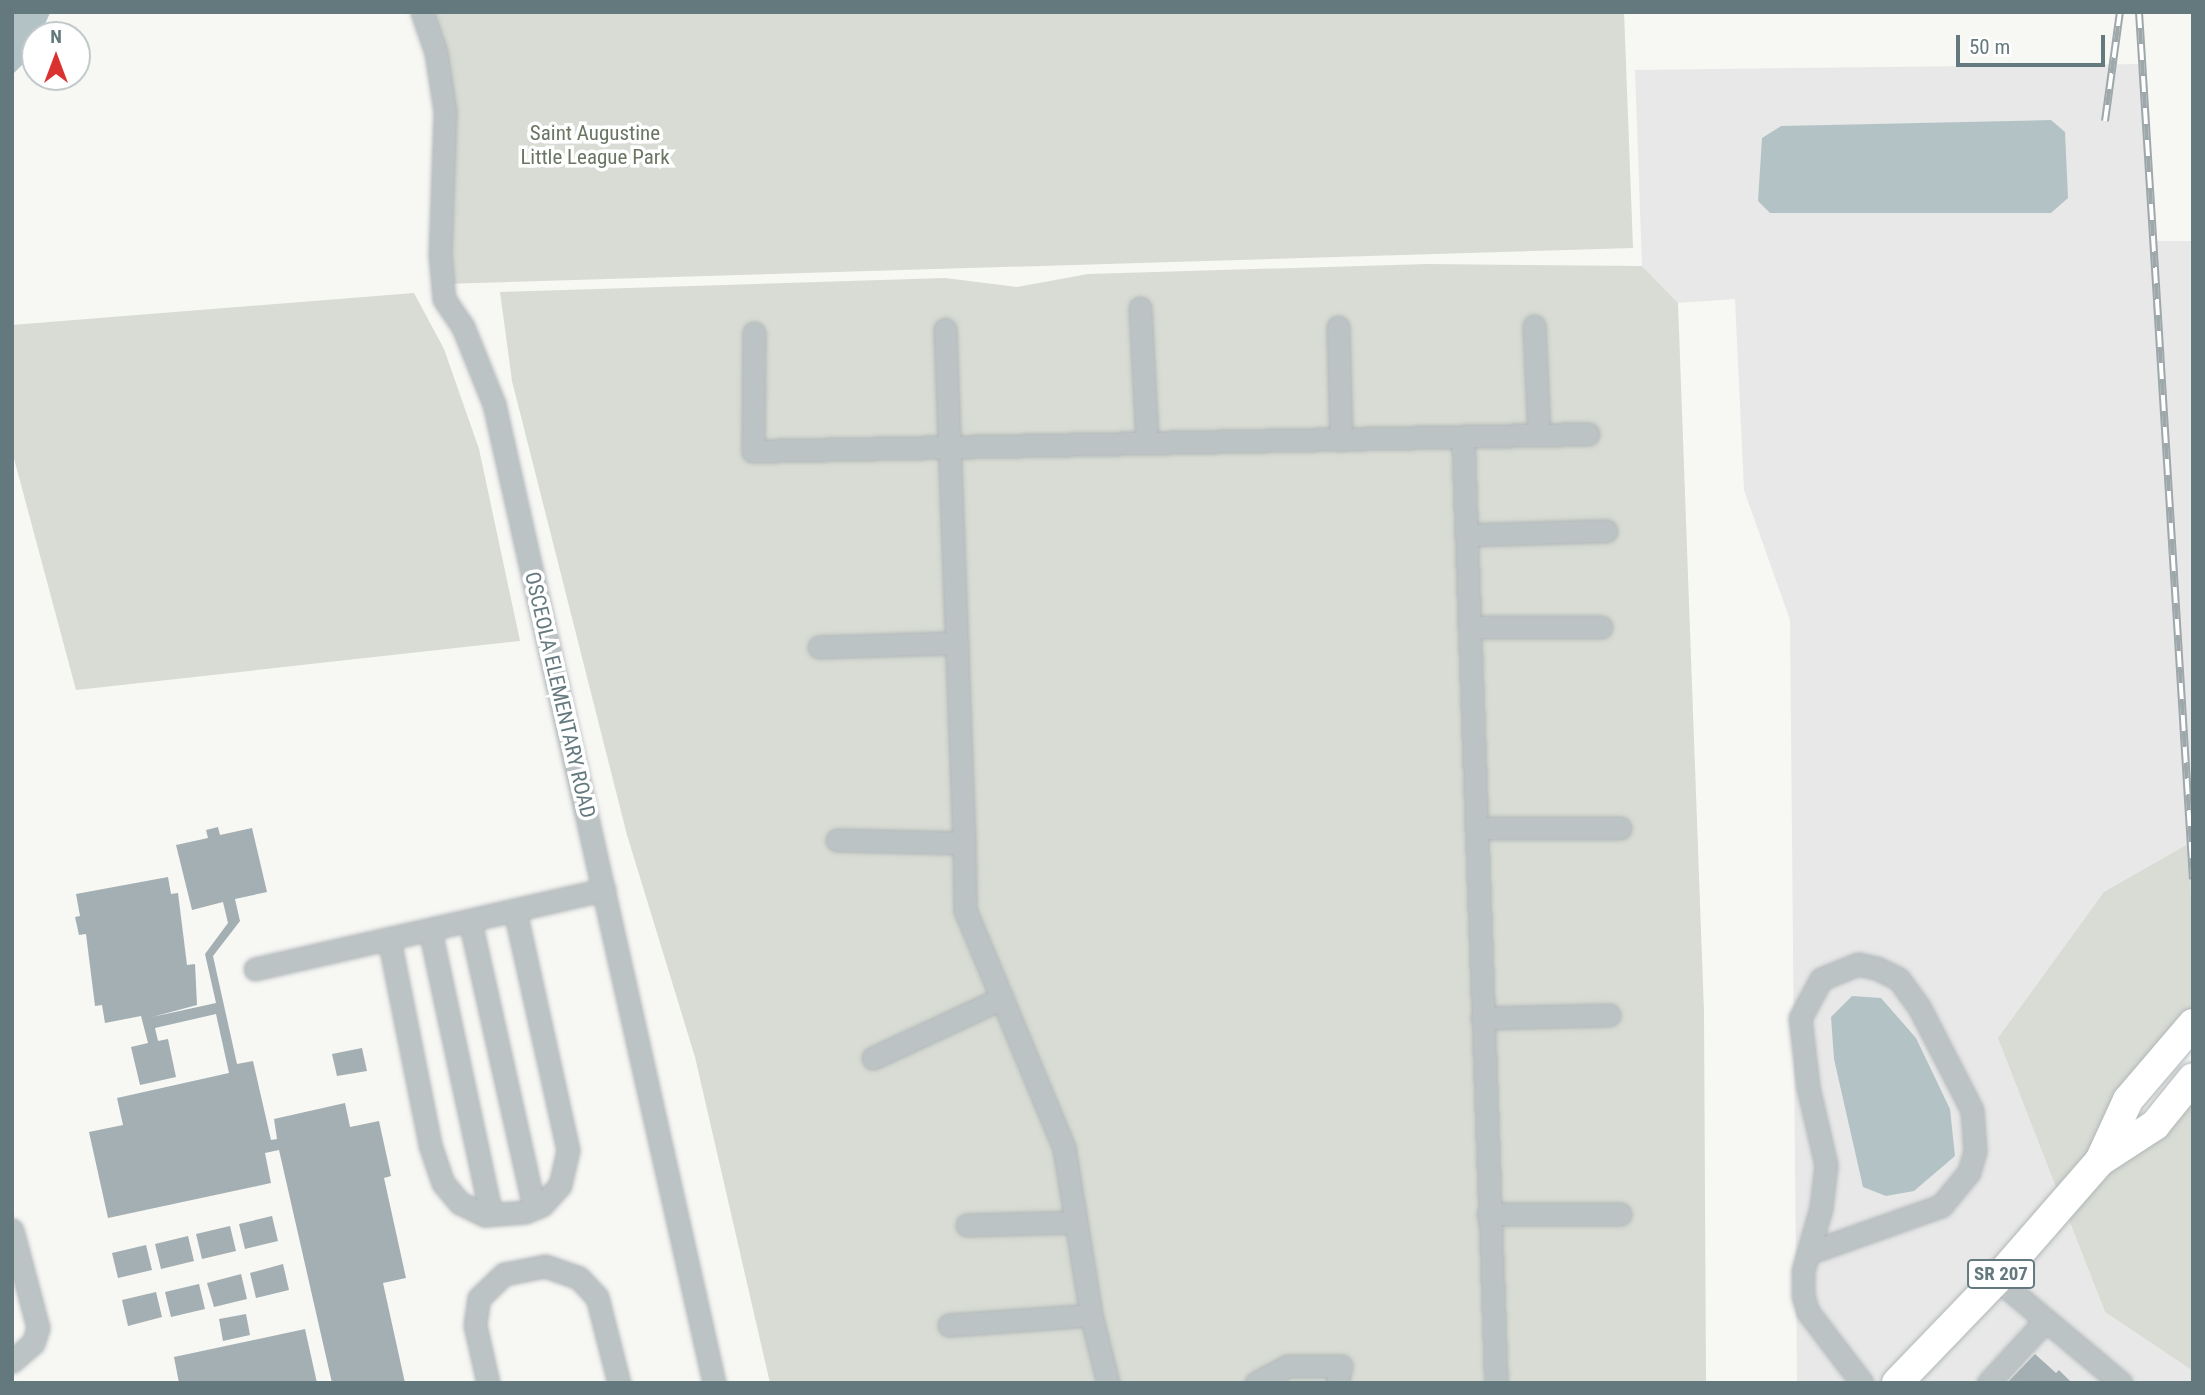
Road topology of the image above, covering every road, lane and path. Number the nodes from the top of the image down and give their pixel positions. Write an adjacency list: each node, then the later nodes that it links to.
1 (422, 12): 23 (street, OSCEOLA ELEMENTARY ROAD)
2 (1140, 308): 11 (street)
3 (1534, 326): 8 (street)
4 (1338, 327): 10 (street)
5 (946, 330): 12 (street)
6 (754, 333): 12 (street)
7 (1588, 434): 8 (street)
8 (1539, 435): 9 (street)
9 (1464, 438): 10 (street); 14 (street)
10 (1341, 440): 11 (street)
11 (1147, 443): 12 (street)
12 (950, 447): 17 (street)
13 (1606, 531): 14 (street)
14 (1468, 535): 16 (street)
15 (1601, 626): 16 (street)
16 (1469, 627): 19 (street)
17 (957, 643): 18 (street); 22 (street)
18 (819, 647)
19 (1476, 828): 20 (street); 31 (street)
20 (1620, 828)
21 (837, 840): 22 (street)
22 (964, 843): 29 (street)
23 (604, 890): 24 (street); 51 (street, OSCEOLA ELEMENTARY ROAD)
24 (515, 910): 25 (street); 36 (street)
25 (470, 920): 26 (street); 36 (street)
26 (429, 930): 27 (street); 39 (street)
27 (390, 939): 28 (street); 39 (street)
28 (255, 970)
29 (1002, 998): 33 (street); 40 (street)
30 (1609, 1015): 31 (street)
31 (1482, 1018): 37 (street)
32 (2193, 1024): 35 (highway, SR 207)
33 (873, 1058)
34 (2193, 1079): 35 (highway, SR 207)
35 (2100, 1161): 44 (highway, SR 207)
36 (534, 1208): 39 (street)
37 (1489, 1214): 38 (street); 55 (street)
38 (1620, 1214)
39 (491, 1215)
40 (1075, 1222): 41 (street); 45 (street)
41 (967, 1225)
42 (12, 1230): 48 (street)
43 (1808, 1253): 43 (street); 56 (street)
44 (1997, 1279): 46 (street); 57 (highway, SR 207)
45 (1091, 1315): 47 (street); 52 (street)
46 (2045, 1321): 58 (street); 59 (street)
47 (950, 1325)
48 (12, 1361)
49 (488, 1383): 50 (street)
50 (619, 1383)
51 (714, 1383)
52 (1108, 1383)
53 (1256, 1383): 54 (street)
54 (1337, 1383)
55 (1496, 1383)
56 (1862, 1383)
57 (1897, 1383)
58 (1988, 1383)
59 (2121, 1383)

